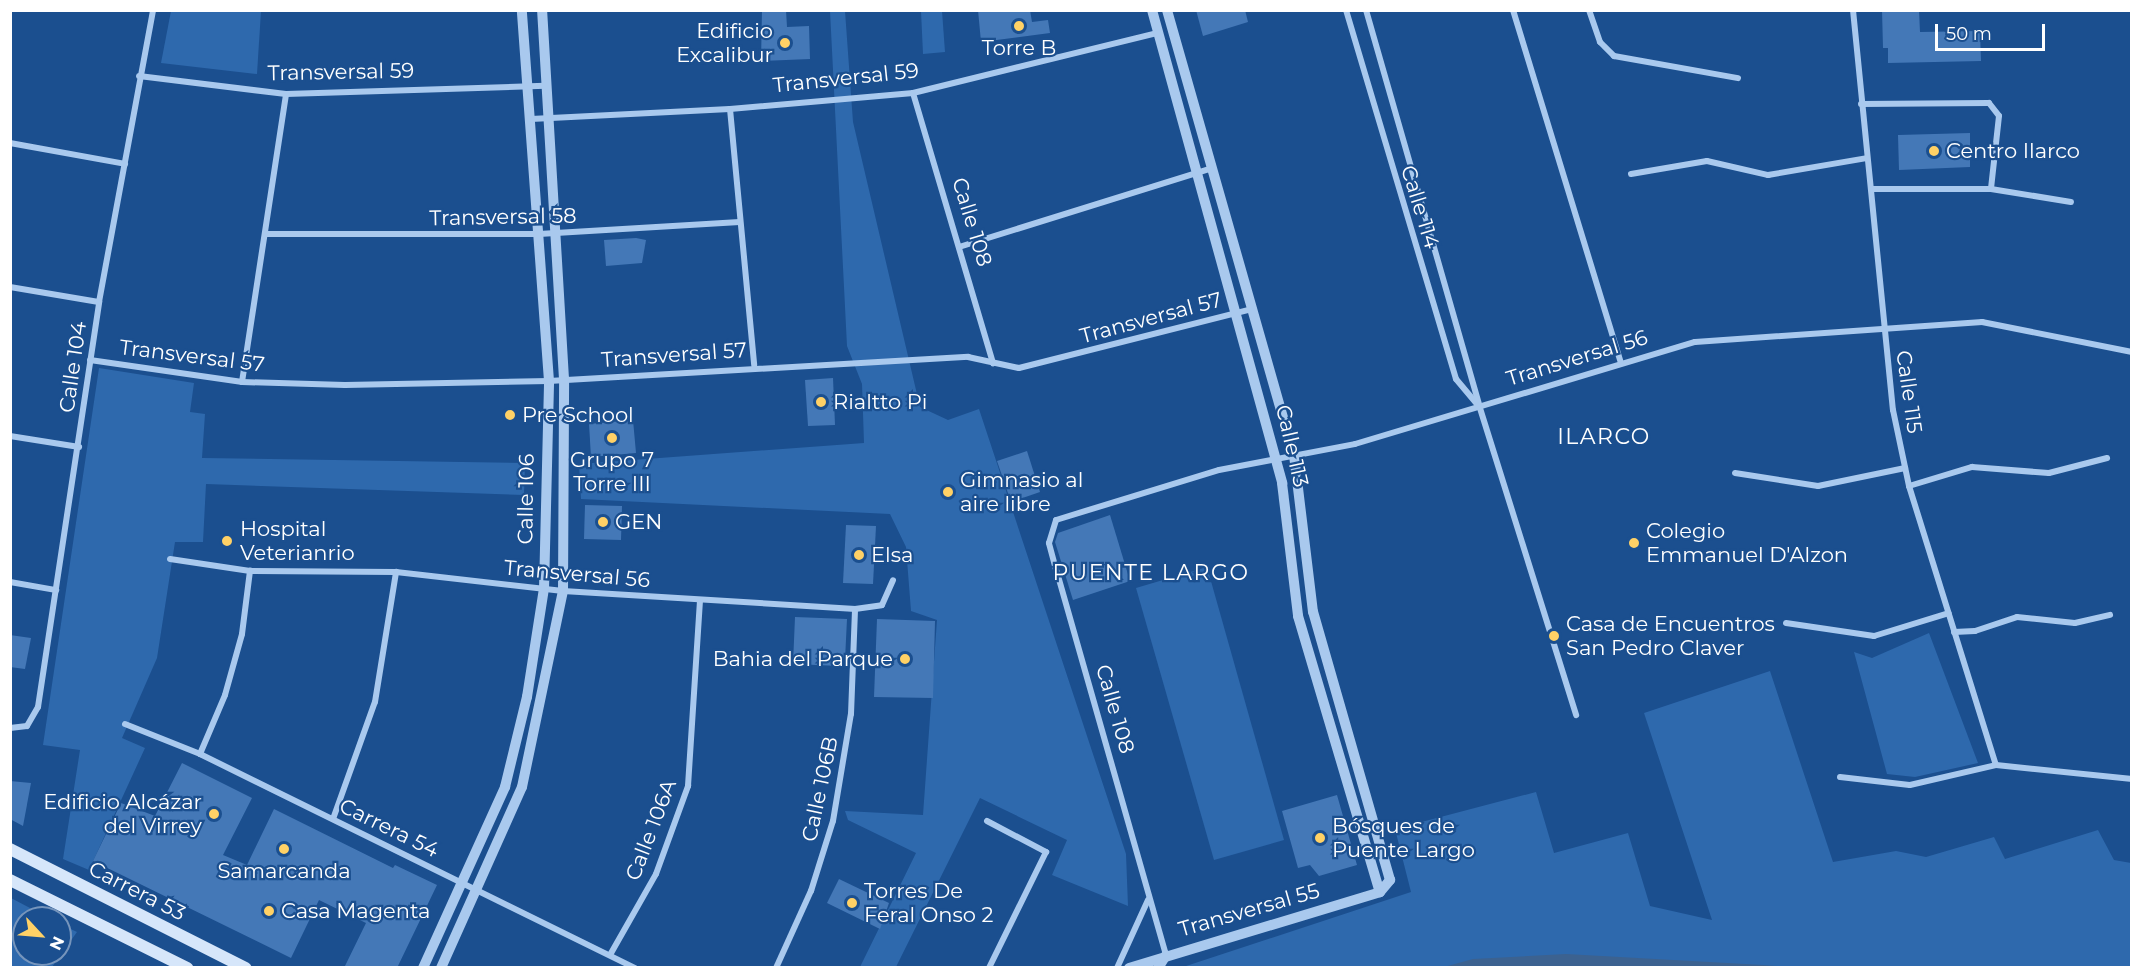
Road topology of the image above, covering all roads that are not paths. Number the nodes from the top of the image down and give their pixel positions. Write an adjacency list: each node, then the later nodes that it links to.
1 (153, 10): 12 (street, Calle 104)
2 (522, 10): 15 (street, Calle 106)
3 (542, 10): 14 (street, Calle 106)
4 (1152, 10): 11 (street, Calle 113)
5 (1167, 10): 25 (street, Calle 113)
6 (1346, 10): 49 (street, Calle 114)
7 (1366, 10): 49 (street, Calle 114)
8 (1514, 10): 43 (street)
9 (1589, 10): 13 (street)
10 (1853, 10): 18 (street, Calle 115)
11 (1159, 33): 16 (street, Transversal 59); 26 (street, Calle 113)
12 (139, 76): 17 (street, Transversal 59); 24 (street, Calle 104)
13 (1738, 78)
14 (545, 86): 15 (street, Transversal 59); 20 (street, Calle 106)
15 (528, 87): 17 (street, Transversal 59); 21 (street, Calle 106)
16 (913, 93): 19 (street, Transversal 59); 35 (street, Calle 108)
17 (286, 94): 33 (street)
18 (1861, 104): 23 (street, Calle 115); 29 (street)
19 (730, 109): 20 (street, Transversal 59); 31 (street)
20 (548, 118): 21 (street, Transversal 59); 32 (street, Calle 106)
21 (531, 119): 34 (street, Calle 106)
22 (10, 143): 24 (street)
23 (1867, 158): 27 (street); 28 (street, Calle 115)
24 (125, 164): 37 (street, Calle 104)
25 (1213, 168): 26 (street); 38 (street, Calle 113)
26 (1200, 172): 35 (street); 39 (street, Calle 113)
27 (1631, 174)
28 (1871, 189): 29 (street); 40 (street, Calle 115)
29 (1991, 189): 30 (street)
30 (2071, 202)
31 (740, 222): 32 (street, Transversal 58); 45 (street)
32 (556, 233): 34 (street, Transversal 58); 46 (street, Calle 106)
33 (266, 234): 34 (street, Transversal 58); 48 (street)
34 (539, 234): 47 (street, Calle 106)
35 (959, 247): 44 (street, Calle 108)
36 (10, 287): 37 (street)
37 (99, 302): 42 (street, Calle 104)
38 (1252, 309): 39 (street, Transversal 57); 52 (street, Calle 113)
39 (1239, 312): 44 (street, Transversal 57); 54 (street, Calle 113)
40 (1884, 327): 41 (street, Transversal 56); 43 (street, Transversal 56); 55 (street, Calle 115)
41 (2132, 352)
42 (90, 360): 48 (street, Transversal 57); 51 (street, Calle 104)
43 (1620, 362): 49 (street, Transversal 56)
44 (993, 363): 45 (street, Transversal 57)
45 (754, 365): 46 (street, Transversal 57)
46 (564, 379): 47 (street, Transversal 57); 66 (street, Calle 106)
47 (549, 381): 48 (street, Transversal 57); 64 (street, Calle 106)
48 (242, 382)
49 (1479, 405): 52 (street, Transversal 56); 75 (street, Calle 114)
50 (10, 436): 51 (street)
51 (79, 447): 65 (street, Calle 104)
52 (1294, 456): 54 (street, Transversal 56); 69 (street, Calle 113)
53 (2107, 458): 57 (street)
54 (1276, 459): 58 (street, Transversal 56); 72 (street, Calle 113)
55 (1905, 468): 56 (street); 57 (street, Calle 115)
56 (1735, 473)
57 (1909, 486): 70 (street, Calle 115)
58 (1050, 529): 89 (street, Calle 108)
59 (170, 559): 60 (street, Transversal 56)
60 (250, 570): 61 (street, Transversal 56); 78 (street)
61 (396, 572): 64 (street, Transversal 56); 82 (street)
62 (893, 580): 68 (street, Transversal 56)
63 (10, 582): 65 (street)
64 (544, 589): 66 (street, Transversal 56); 86 (street, Calle 106)
65 (56, 590): 77 (street, Calle 104)
66 (563, 591): 67 (street, Transversal 56); 87 (street, Calle 106)
67 (700, 600): 68 (street, Transversal 56); 90 (street, Calle 106A)
68 (855, 609): 97 (street, Calle 106B)
69 (1313, 612): 72 (street); 88 (street, Calle 113)
70 (1949, 614): 73 (street); 74 (street, Calle 115)
71 (2110, 615): 74 (street)
72 (1298, 616): 88 (street, Calle 113)
73 (1786, 623)
74 (1954, 632): 79 (street, Calle 115)
75 (1576, 715)
76 (125, 724): 78 (street, Carrera 54)
77 (10, 728)
78 (200, 754): 82 (street, Carrera 54)
79 (1996, 765): 80 (street); 81 (street)
80 (1840, 777)
81 (2132, 779)
82 (333, 819): 86 (street, Carrera 54)
83 (987, 821): 98 (street)
84 (10, 849): 93 (main road, Carrera 53)
85 (10, 880): 92 (main road)
86 (465, 883): 87 (street, Carrera 54); 94 (street, Calle 106)
87 (479, 890): 90 (street, Carrera 54); 95 (street, Calle 106)
88 (1380, 892): 91 (street, Transversal 55)
89 (1149, 899): 91 (street, Calle 108); 99 (street)
90 (610, 955): 96 (street, Carrera 54)
91 (1166, 955): 100 (street, Transversal 55); 101 (street)
92 (187, 968)
93 (246, 968)
94 (423, 968)
95 (441, 968)
96 (635, 968)
97 (776, 968)
98 (989, 968)
99 (1117, 968)
100 (1130, 968)
101 (1158, 968)

